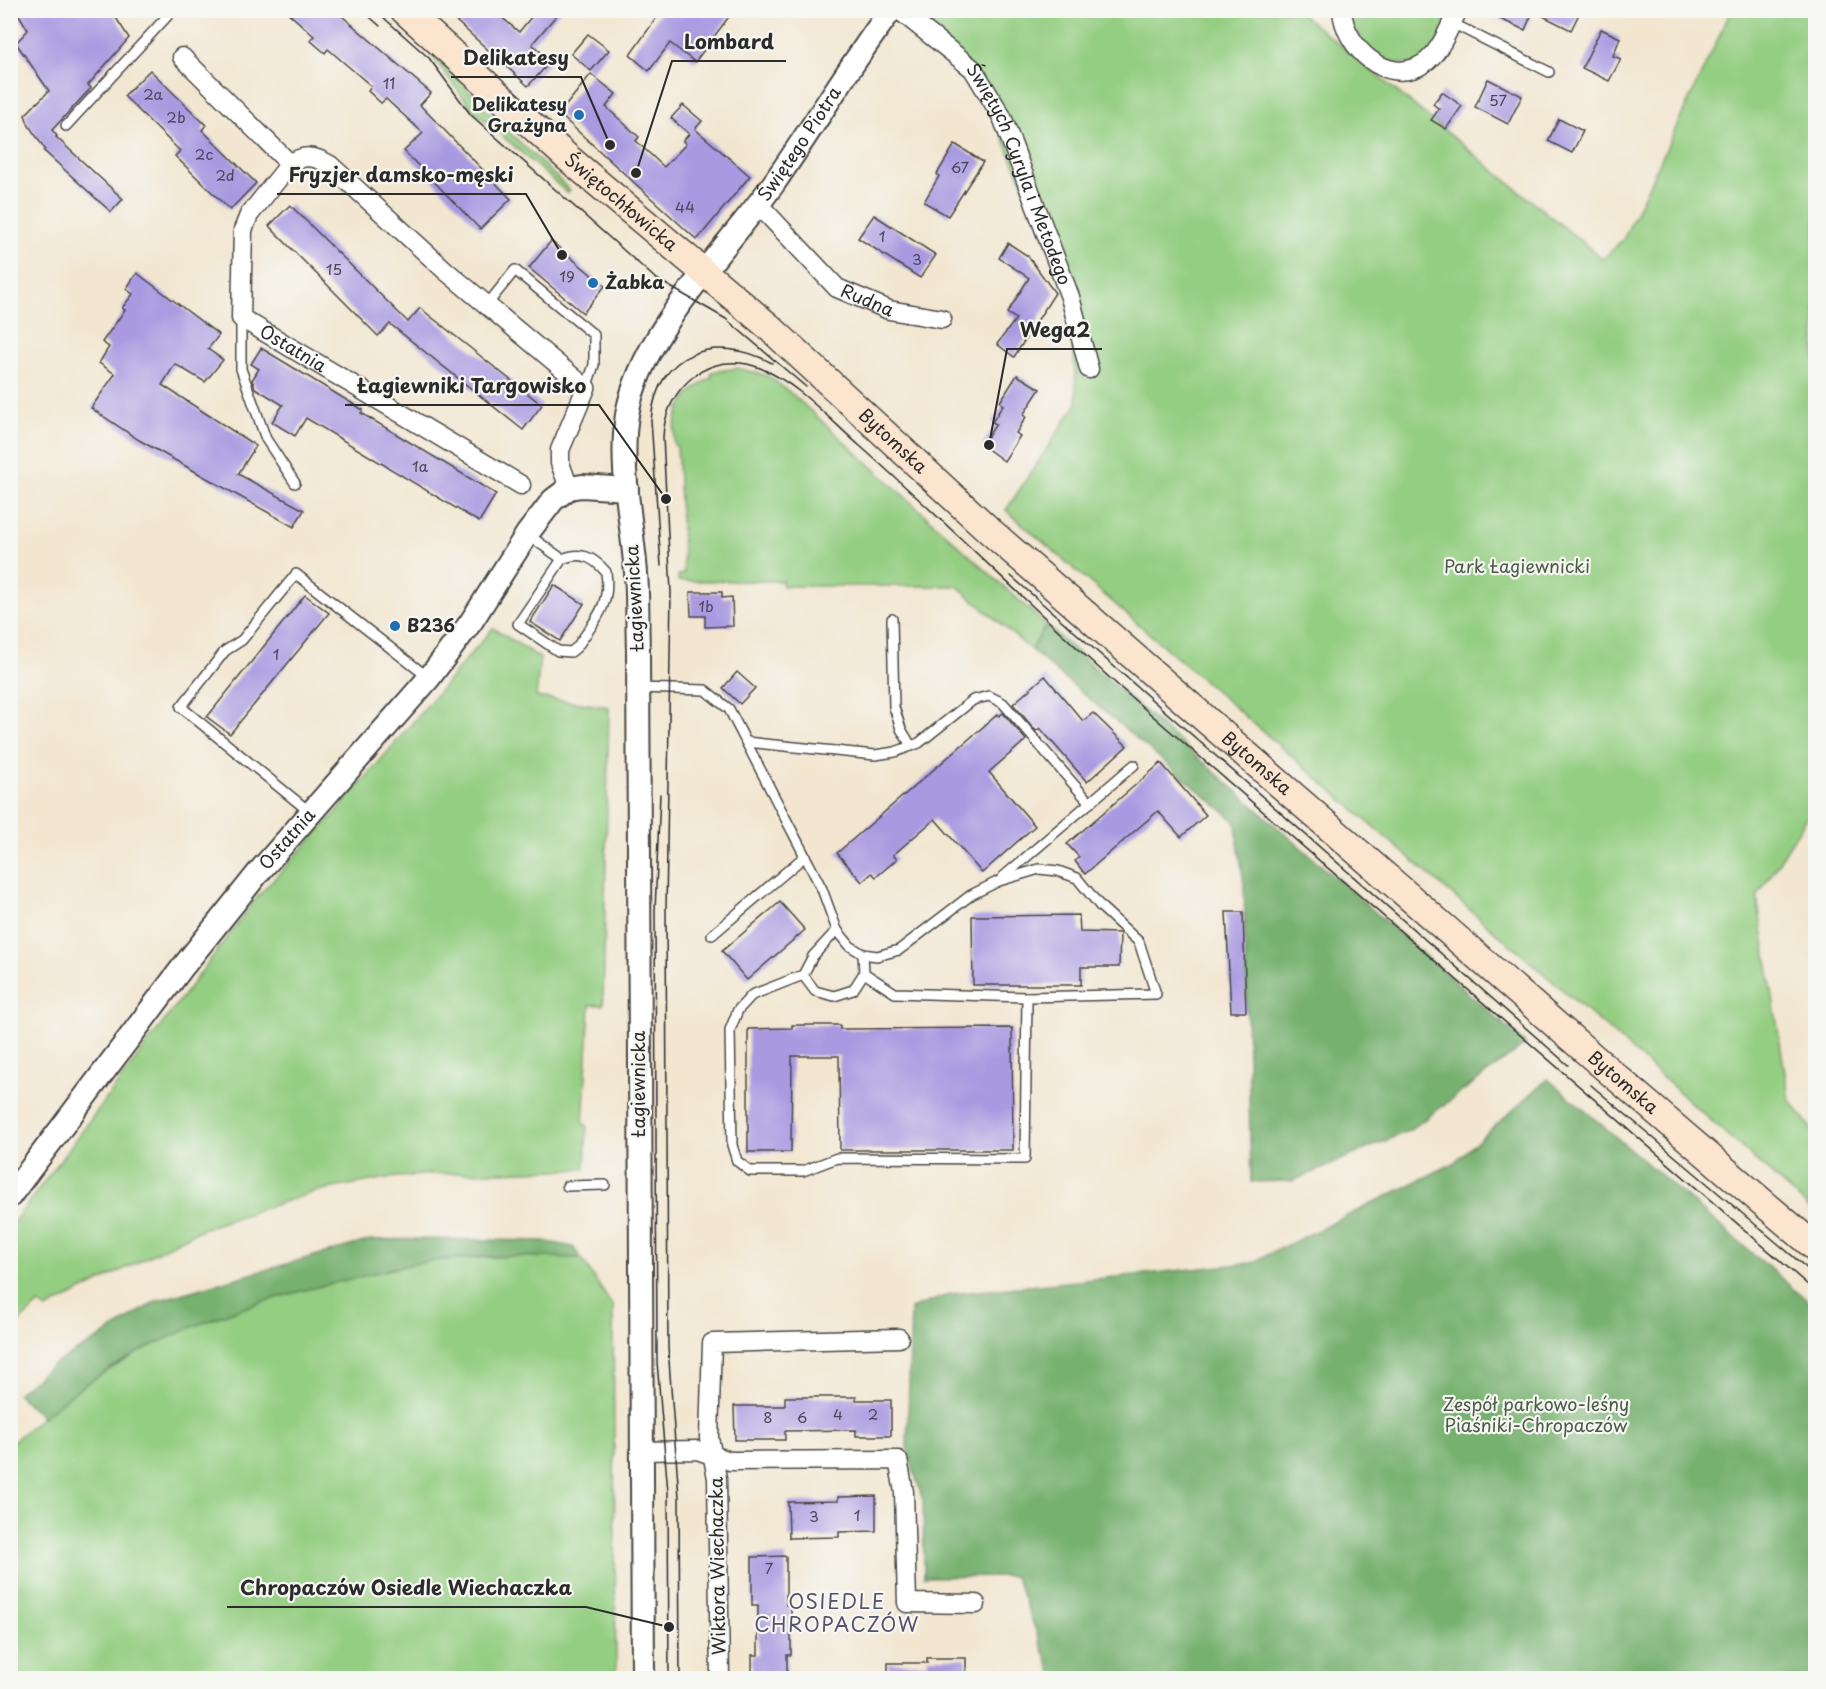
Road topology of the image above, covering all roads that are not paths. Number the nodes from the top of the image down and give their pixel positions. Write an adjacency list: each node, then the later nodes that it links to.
1 (173, 10): 9 (lane)
2 (404, 10): 12 (main road, Świętochłowicka)
3 (891, 10): 11 (street, Świętego Piotra)
4 (899, 10): 16 (street, Świętych Cyryla i Metodego)
5 (1342, 10): 6 (street)
6 (1455, 17): 8 (lane)
7 (182, 57): 10 (street)
8 (1549, 72)
9 (66, 126)
10 (290, 164): 13 (street); 14 (street, Ostatnia)
11 (758, 204): 12 (street, Świętego Piotra); 15 (street, Rudna)
12 (705, 273): 21 (street); 43 (main road, Bytomska)
13 (486, 306): 17 (street); 17 (lane)
14 (241, 318): 18 (lane); 19 (street, Ostatnia)
15 (942, 320)
16 (1089, 369)
17 (586, 388): 20 (street)
18 (295, 483)
19 (521, 485)
20 (569, 488): 21 (street); 22 (street, Ostatnia)
21 (627, 489): 26 (street, Łagiewnicka)
22 (527, 534): 23 (lane); 25 (street, Ostatnia)
23 (562, 559): 23 (lane)
24 (892, 619): 28 (lane)
25 (429, 678): 31 (street, Ostatnia); 31 (lane)
26 (638, 688): 27 (lane); 45 (street, Łagiewnicka)
27 (746, 742): 28 (lane); 32 (lane)
28 (911, 746): 30 (lane)
29 (1134, 765): 30 (lane)
30 (1090, 803): 33 (lane)
31 (311, 813): 42 (street, Ostatnia)
32 (805, 856): 34 (lane); 35 (lane)
33 (999, 881): 36 (lane); 39 (lane)
34 (837, 930): 36 (lane); 38 (lane)
35 (712, 935)
36 (863, 954): 37 (lane)
37 (864, 974): 38 (lane); 39 (lane)
38 (803, 975): 39 (lane)
39 (1027, 997)
40 (605, 1185): 41 (lane)
41 (567, 1186)
42 (10, 1196)
43 (1815, 1248)
44 (899, 1338): 46 (street, Wiktora Wiechaczka)
45 (641, 1451): 46 (street, Wiktora Wiechaczka); 48 (street, Łagiewnicka)
46 (712, 1455): 47 (street, Wiktora Wiechaczka); 49 (street, Wiktora Wiechaczka)
47 (976, 1604)
48 (643, 1678)
49 (720, 1678)

